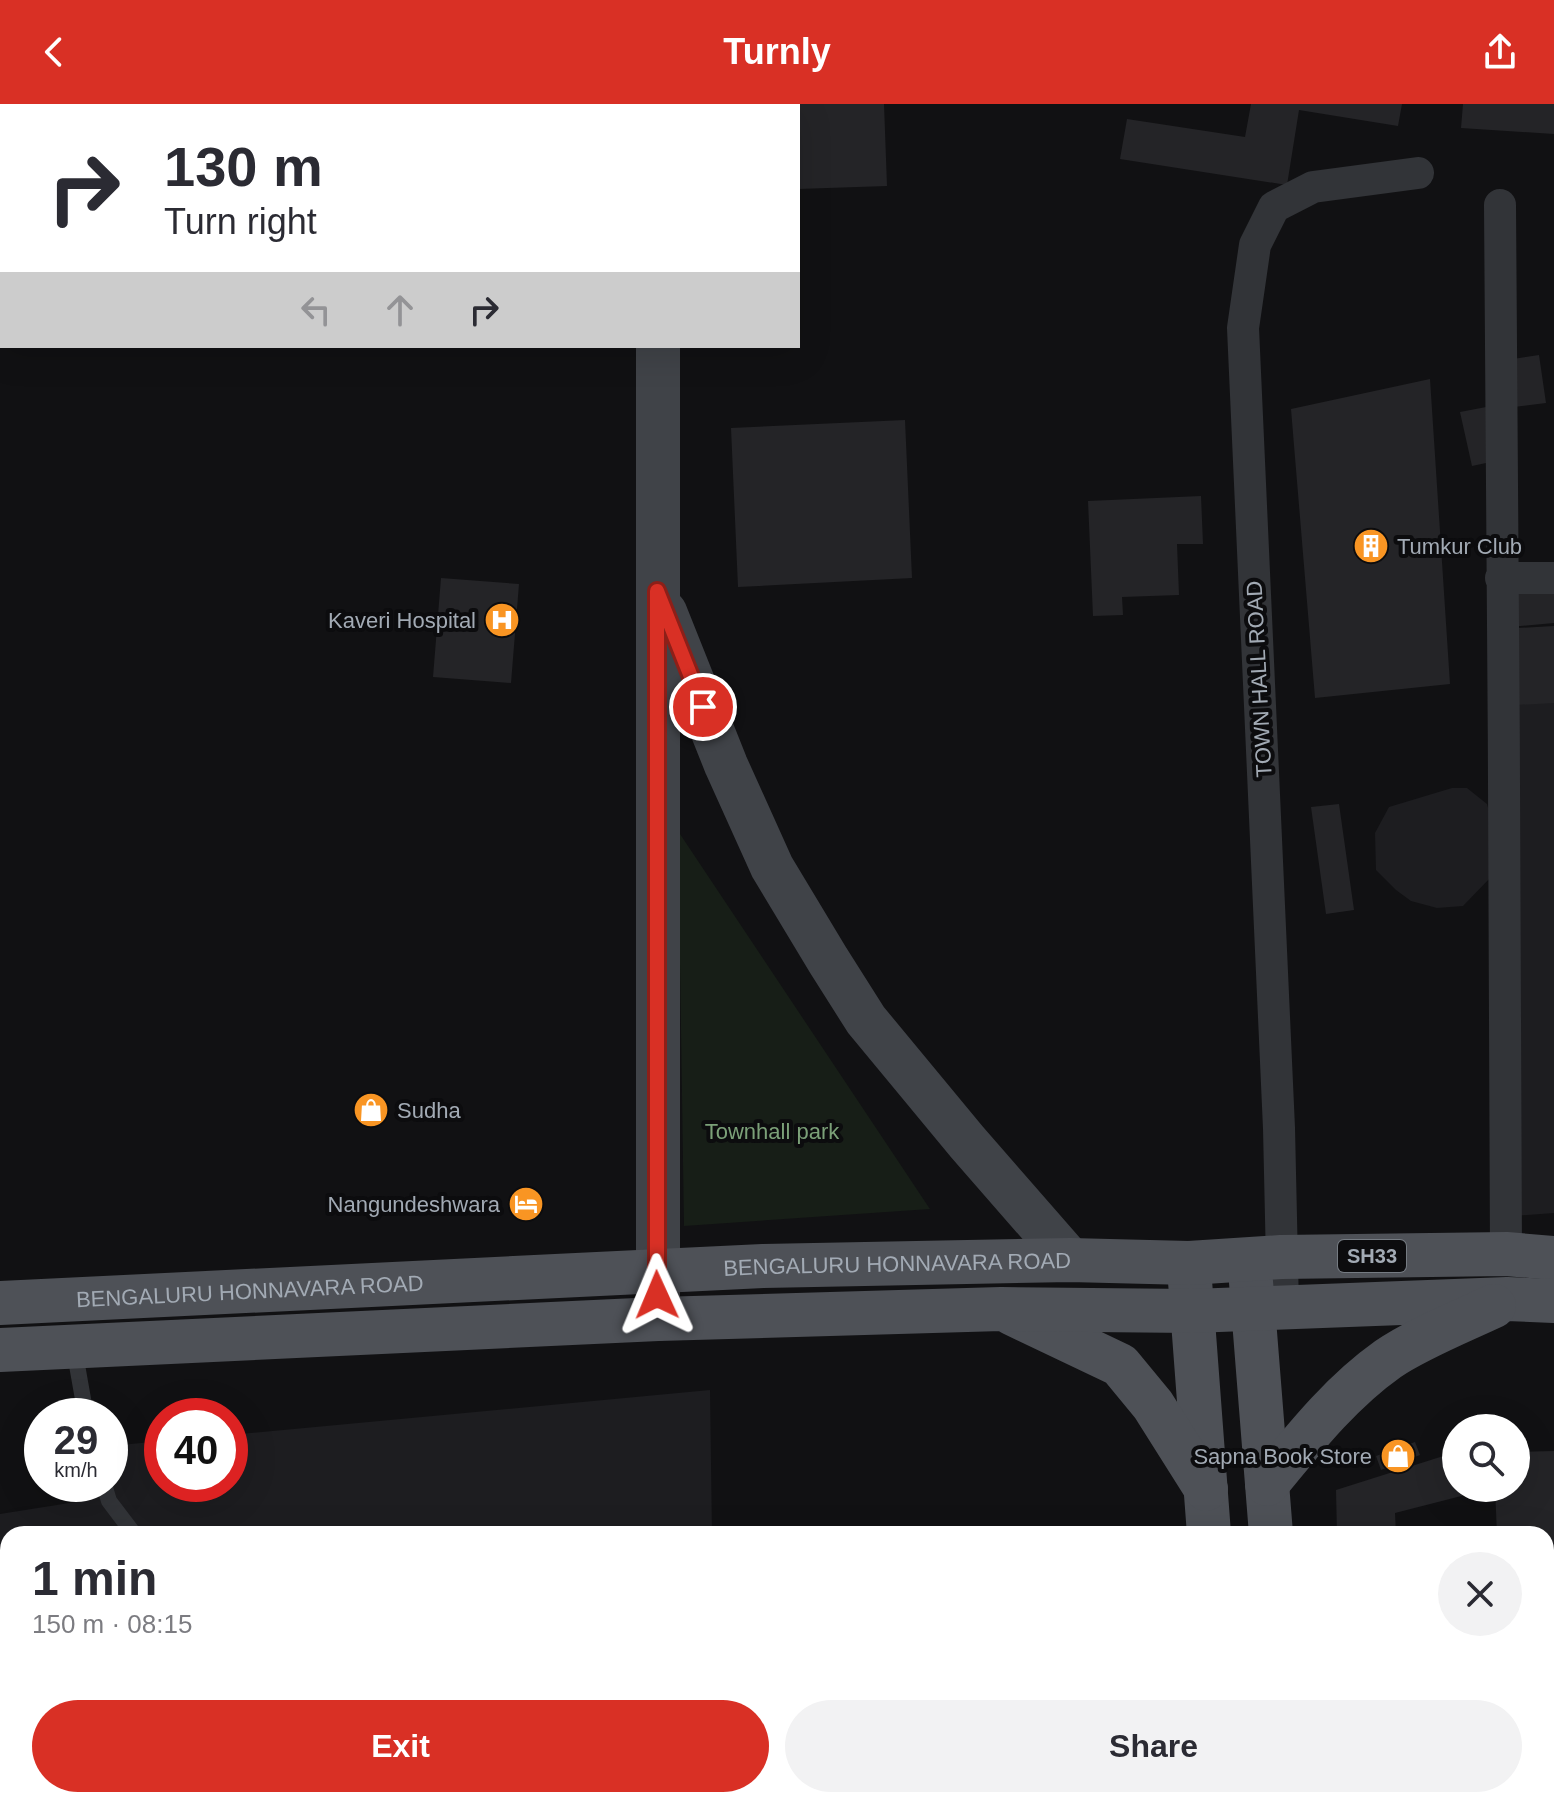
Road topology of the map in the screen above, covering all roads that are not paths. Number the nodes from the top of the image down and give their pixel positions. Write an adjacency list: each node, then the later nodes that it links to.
1 (1418, 173): 8 (street, TOWN HALL ROAD)
2 (1500, 205): 4 (street)
3 (658, 348): 6 (street)
4 (1501, 578): 5 (street); 7 (street)
5 (1554, 578)
6 (657, 591): 10 (street); 12 (street)
7 (1506, 1254): 8 (main road, BENGALURU HONNAVARA ROAD / SH33); 9 (main road, BENGALURU HONNAVARA ROAD / SH33)
8 (1265, 1258): 11 (main road, BENGALURU HONNAVARA ROAD / SH33); 16 (main road)
9 (1554, 1258)
10 (1070, 1260): 11 (main road, BENGALURU HONNAVARA ROAD); 12 (main road, BENGALURU HONNAVARA ROAD)
11 (1189, 1263): 18 (main road)
12 (656, 1271): 15 (main road, BENGALURU HONNAVARA ROAD); 19 (street)
13 (1507, 1299): 14 (main road, SH33); 16 (main road, SH33); 23 (main road)
14 (1554, 1301)
15 (0, 1303)
16 (1268, 1308): 18 (main road, BENGALURU HONNAVARA ROAD / SH33); 23 (main road)
17 (1001, 1309): 18 (main road, BENGALURU HONNAVARA ROAD); 19 (main road, BENGALURU HONNAVARA ROAD); 24 (main road)
18 (1192, 1311): 24 (main road)
19 (658, 1319): 20 (main road, BENGALURU HONNAVARA ROAD)
20 (74, 1346): 21 (main road, BENGALURU HONNAVARA ROAD); 22 (lane)
21 (0, 1350)
22 (83, 1398)
23 (1267, 1484): 28 (main road)
24 (1206, 1489): 27 (main road)
25 (110, 1502): 26 (lane)
26 (128, 1526)
27 (1208, 1526)
28 (1270, 1526)

